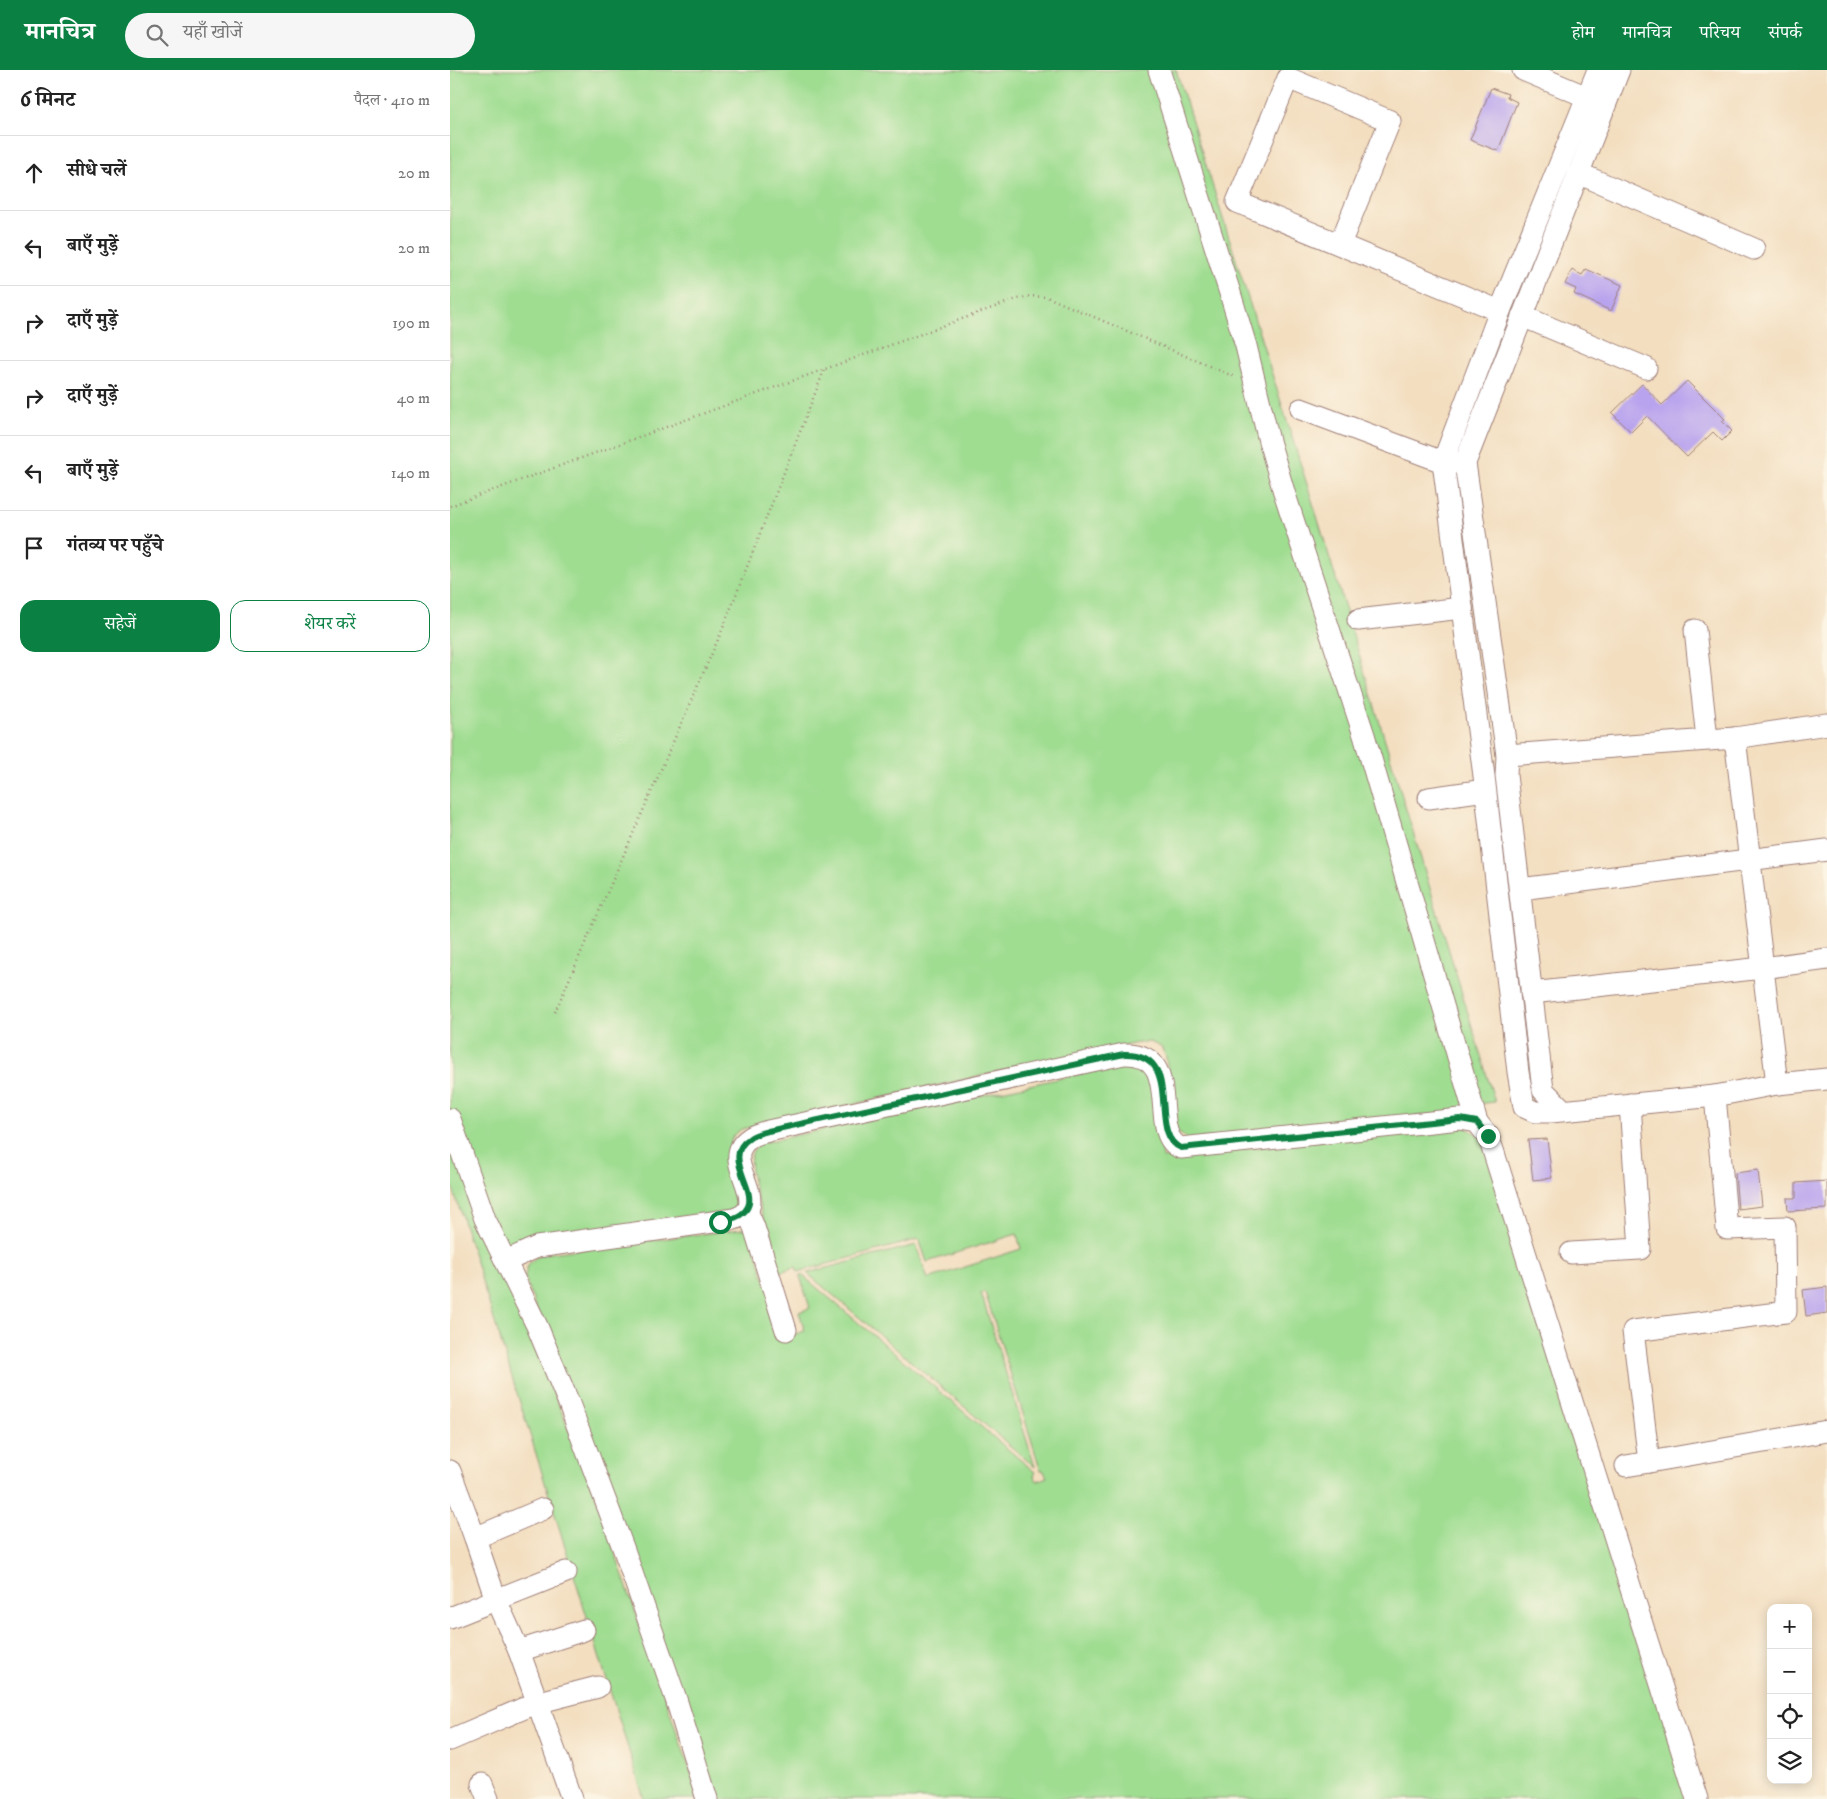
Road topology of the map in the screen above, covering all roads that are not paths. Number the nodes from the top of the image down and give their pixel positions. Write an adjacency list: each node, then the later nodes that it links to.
1 (1159, 70): 36 (street)
2 (1523, 70): 5 (street)
3 (1598, 70): 5 (street)
4 (1619, 70): 6 (street)
5 (1587, 97): 9 (street)
6 (1578, 173): 8 (street); 10 (street)
7 (1340, 244): 7 (street); 9 (street)
8 (1754, 249)
9 (1500, 311): 13 (street)
10 (1522, 316): 11 (street); 14 (street)
11 (1646, 368)
12 (1301, 409): 13 (street)
13 (1443, 462): 14 (street); 15 (street)
14 (1465, 463): 21 (street)
15 (1462, 608): 16 (street); 22 (street)
16 (1358, 620)
17 (1695, 630): 20 (street)
18 (1827, 724): 19 (street)
19 (1734, 738): 20 (street); 25 (street)
20 (1707, 739): 21 (street)
21 (1506, 765): 22 (street); 26 (street)
22 (1485, 783): 23 (street); 34 (street)
23 (1429, 798)
24 (1827, 850): 25 (street)
25 (1750, 859): 26 (street); 28 (street)
26 (1520, 889): 29 (street)
27 (1827, 959): 28 (street)
28 (1763, 968): 29 (street); 31 (street)
29 (1531, 993): 34 (street)
30 (1827, 1079): 31 (street)
31 (1776, 1084): 32 (street)
32 (1715, 1096): 33 (street); 42 (street)
33 (1630, 1104): 34 (street); 38 (street)
34 (1563, 1110)
35 (450, 1119): 39 (street)
36 (1477, 1122): 37 (street); 57 (street)
37 (746, 1211): 39 (street); 40 (street)
38 (1571, 1253)
39 (506, 1261): 56 (street)
40 (786, 1330)
41 (1827, 1431): 42 (street)
42 (1650, 1462): 43 (street)
43 (1626, 1466)
44 (450, 1471): 46 (street)
45 (543, 1509): 46 (street)
46 (475, 1538): 48 (street)
47 (566, 1572): 48 (street)
48 (496, 1600): 49 (street); 51 (street)
49 (450, 1618)
50 (584, 1630): 51 (street)
51 (518, 1651): 53 (street)
52 (598, 1687): 53 (street)
53 (536, 1703): 54 (street); 55 (street)
54 (450, 1740)
55 (572, 1799)
56 (707, 1799)
57 (1697, 1799)

